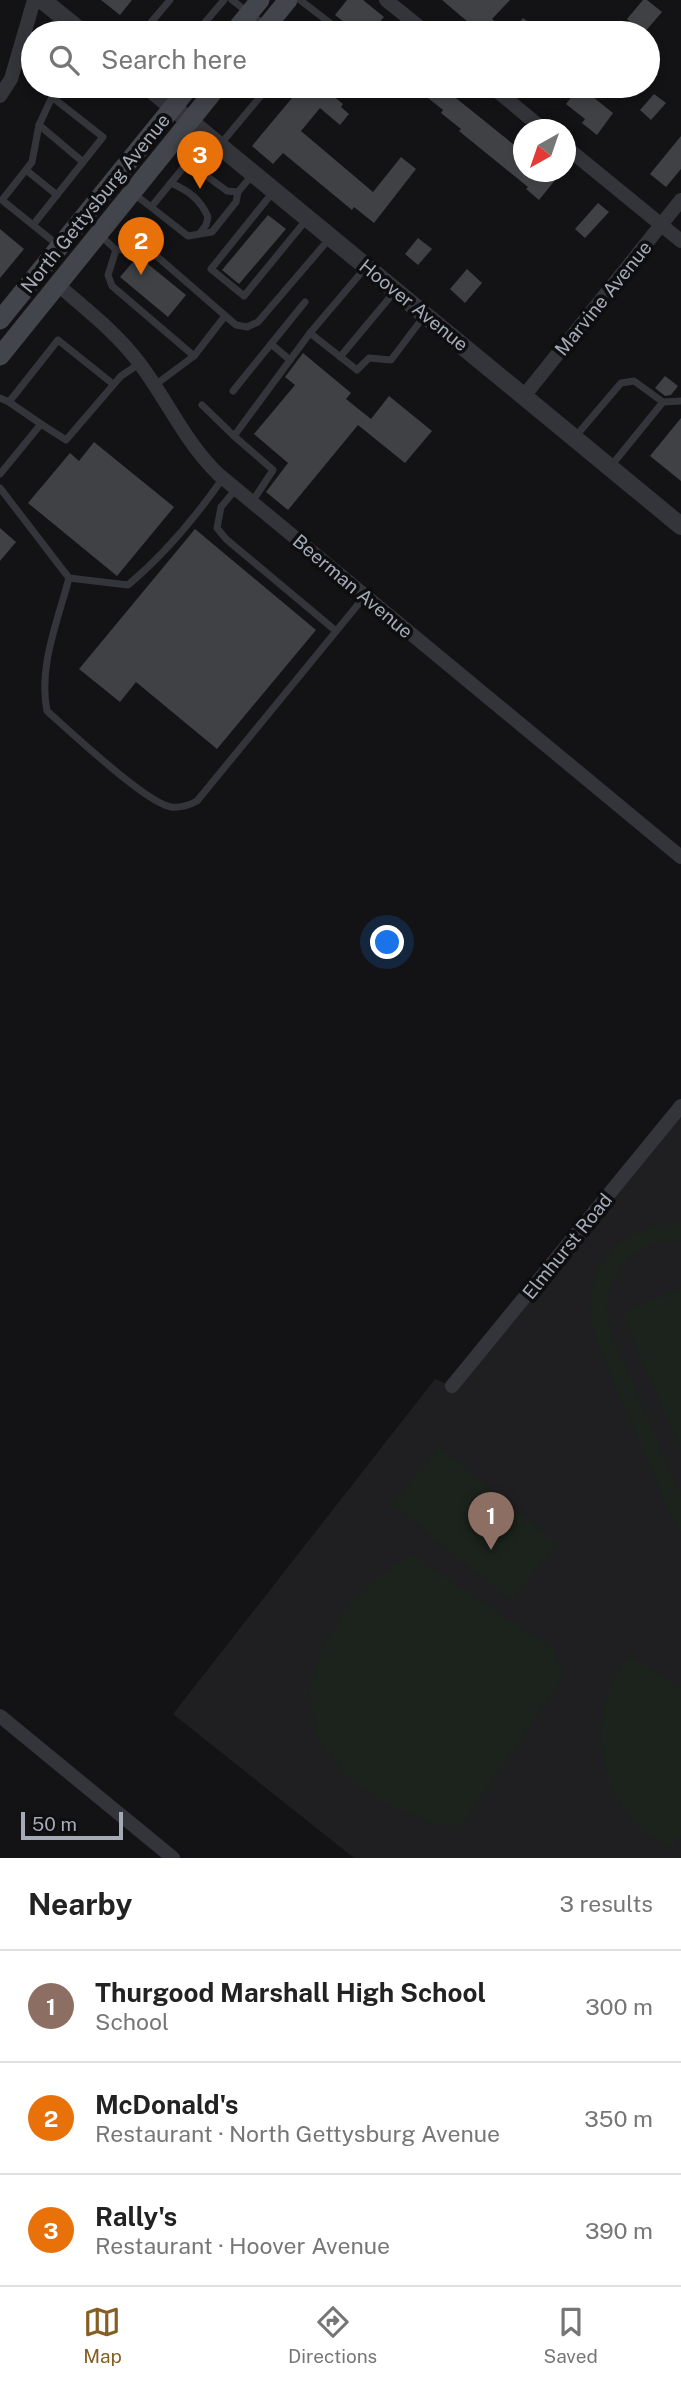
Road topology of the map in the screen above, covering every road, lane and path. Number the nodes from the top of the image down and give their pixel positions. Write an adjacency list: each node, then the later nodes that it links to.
1 (34, 0): 10 (street)
2 (42, 0): 11 (street)
3 (170, 0): 12 (lane)
4 (224, 0): 13 (lane)
5 (232, 0): 9 (lane)
6 (288, 0): 15 (main road)
7 (300, 0): 16 (lane)
8 (386, 0): 17 (street)
9 (255, 6): 14 (main road)
10 (28, 21)
11 (68, 21)
12 (152, 21)
13 (207, 21)
14 (243, 21)
15 (274, 21)
16 (327, 21)
17 (412, 21)
18 (21, 45): 19 (street)
19 (0, 96)
20 (52, 98): 30 (lane)
21 (53, 98): 33 (lane)
22 (162, 98): 27 (street, Hoover Avenue)
23 (180, 98): 27 (main road, North Gettysburg Avenue)
24 (208, 98): 29 (main road, North Gettysburg Avenue)
25 (259, 98): 31 (lane)
26 (505, 98): 28 (street)
27 (173, 107): 29 (street, Hoover Avenue); 51 (main road, North Gettysburg Avenue)
28 (531, 119)
29 (189, 122): 31 (street, Hoover Avenue); 39 (main road, North Gettysburg Avenue)
30 (39, 125): 33 (lane); 34 (lane)
31 (219, 146): 35 (street, Hoover Avenue)
32 (576, 156): 46 (street)
33 (83, 162): 40 (lane)
34 (26, 170): 40 (lane); 41 (lane)
35 (253, 174): 37 (street, Hoover Avenue); 38 (lane)
36 (171, 183): 38 (lane); 43 (lane); 47 (lane)
37 (274, 191): 44 (street, Hoover Avenue); 44 (lane)
38 (237, 192): 47 (lane)
39 (132, 193): 43 (lane); 48 (main road, North Gettysburg Avenue)
40 (57, 195): 45 (lane)
41 (1, 199): 45 (lane)
42 (681, 200): 46 (street, Marvine Avenue)
43 (152, 206): 47 (lane)
44 (307, 218): 49 (street, Hoover Avenue)
45 (33, 225): 51 (lane)
46 (661, 225): 50 (street); 70 (street, Marvine Avenue)
47 (200, 233)
48 (99, 234): 52 (lane); 54 (main road, North Gettysburg Avenue)
49 (331, 237): 53 (street, Hoover Avenue); 58 (lane)
50 (681, 241)
51 (60, 246): 59 (main road, North Gettysburg Avenue)
52 (116, 250): 58 (lane); 63 (lane)
53 (366, 266): 55 (street, Hoover Avenue); 60 (lane)
54 (58, 285): 62 (main road, North Gettysburg Avenue); 66 (street, Beerman Avenue)
55 (396, 290): 57 (street, Hoover Avenue); 64 (lane)
56 (305, 302): 61 (lane)
57 (425, 314): 64 (lane); 70 (street, Hoover Avenue)
58 (225, 316): 63 (lane)
59 (0, 320)
60 (310, 334): 64 (lane); 65 (lane)
61 (271, 344): 65 (lane); 69 (lane)
62 (0, 356)
63 (194, 356): 68 (lane)
64 (340, 357)
65 (290, 360): 77 (lane)
66 (140, 364): 67 (lane); 68 (street, Beerman Avenue)
67 (113, 384): 73 (lane); 76 (lane)
68 (155, 386): 81 (street, Beerman Avenue)
69 (233, 391)
70 (524, 396): 78 (street, Hoover Avenue)
71 (0, 398): 73 (lane)
72 (681, 401): 74 (lane)
73 (9, 402): 76 (lane)
74 (663, 402): 78 (lane); 79 (lane)
75 (202, 405): 77 (lane)
76 (41, 424): 80 (lane)
77 (234, 436): 84 (lane)
78 (575, 438): 79 (street, Hoover Avenue)
79 (610, 467): 85 (street, Hoover Avenue)
80 (0, 474)
81 (223, 478): 83 (street, Beerman Avenue); 86 (lane)
82 (0, 488): 86 (lane)
83 (236, 489): 84 (street, Beerman Avenue); 88 (lane)
84 (252, 502): 87 (street, Beerman Avenue)
85 (681, 526)
86 (69, 578): 88 (lane)
87 (366, 596): 88 (lane); 89 (street, Beerman Avenue)
88 (336, 631)
89 (681, 857)
90 (681, 1107): 91 (street, Elmhurst Road)
91 (452, 1386)
92 (0, 1716): 93 (street)
93 (173, 1858)

